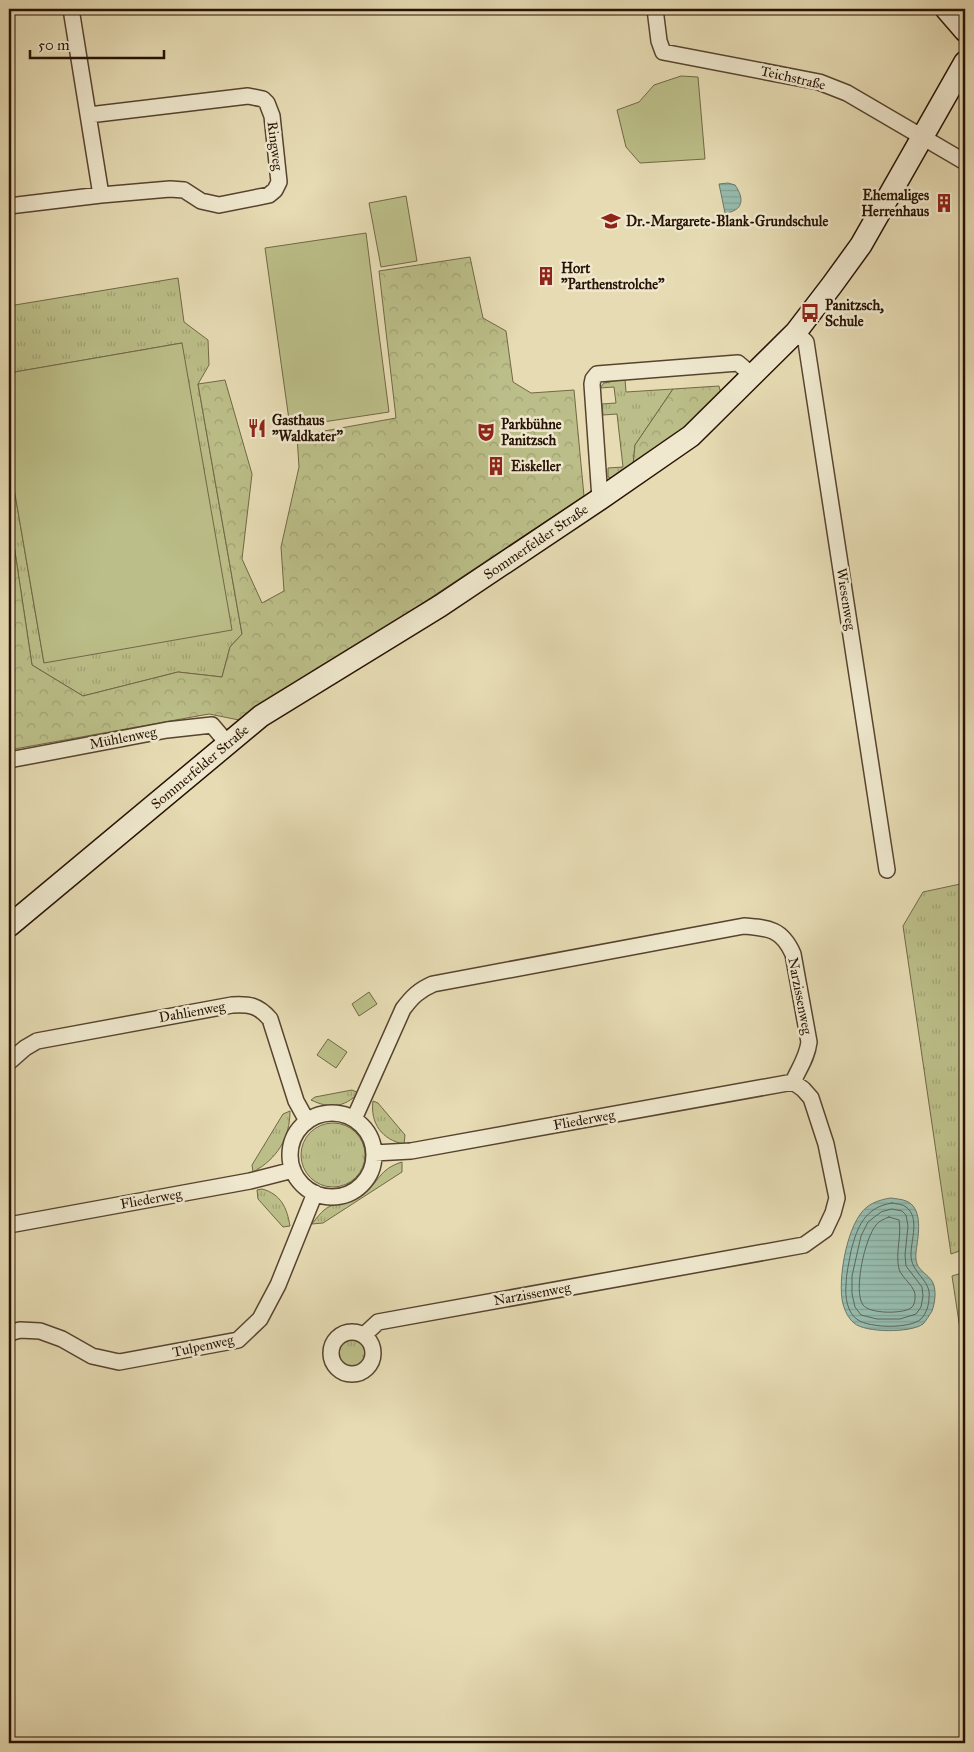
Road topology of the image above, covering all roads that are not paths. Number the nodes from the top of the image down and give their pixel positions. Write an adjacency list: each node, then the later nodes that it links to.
1 (72, 9): 6 (street)
2 (655, 9): 7 (street, Teichstraße)
3 (946, 9): 4 (street)
4 (965, 31)
5 (965, 62): 7 (street, Sommerfelder Straße)
6 (89, 115): 9 (street); 9 (street, Ringweg)
7 (922, 136): 8 (street, Teichstraße); 11 (street, Sommerfelder Straße)
8 (965, 162)
9 (101, 195): 10 (street, Ringweg)
10 (9, 206)
11 (796, 332): 12 (street, Sommerfelder Straße); 16 (street, Wiesenweg)
12 (752, 375): 13 (street, Sommerfelder Straße); 13 (street)
13 (600, 499): 14 (street, Sommerfelder Straße)
14 (228, 744): 15 (street, Mühlenweg); 17 (street, Sommerfelder Straße)
15 (9, 760)
16 (887, 870)
17 (9, 926)
18 (9, 1062): 21 (street, Dahlienweg)
19 (793, 1082): 20 (street, Narzissenweg); 22 (street, Fliederweg); 27 (street, Narzissenweg)
20 (354, 1119): 21 (street); 22 (street)
21 (307, 1121): 23 (street)
22 (374, 1153): 24 (street)
23 (293, 1170): 24 (street); 25 (street, Fliederweg)
24 (315, 1194): 26 (street, Tulpenweg)
25 (9, 1225)
26 (9, 1333)
27 (364, 1335)

